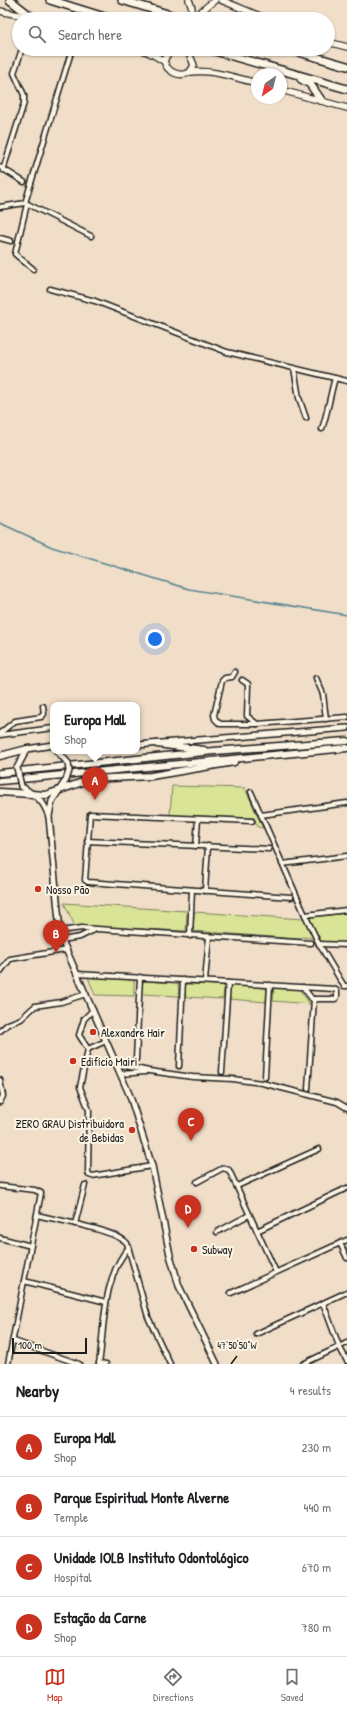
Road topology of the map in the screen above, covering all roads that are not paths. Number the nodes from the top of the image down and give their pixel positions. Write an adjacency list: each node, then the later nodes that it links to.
1 (10, 0): 8 (highway)
2 (50, 0): 9 (highway)
3 (122, 0): 10 (highway)
4 (189, 0): 11 (main road)
5 (215, 0): 12 (main road)
6 (221, 0): 13 (main road)
7 (0, 11): 14 (main road)
8 (25, 12)
9 (89, 12)
10 (161, 12)
11 (191, 12)
12 (200, 12)
13 (250, 12)
14 (12, 14)
15 (335, 44): 16 (main road)
16 (347, 47)
17 (20, 56): 33 (street)
18 (70, 56): 35 (street)
19 (155, 56): 24 (main road)
20 (166, 56): 24 (main road)
21 (190, 56): 26 (main road)
22 (232, 56): 27 (highway)
23 (312, 56): 25 (highway)
24 (164, 61): 26 (main road)
25 (347, 66)
26 (190, 72): 28 (main road)
27 (290, 73): 29 (highway); 31 (highway)
28 (251, 82)
29 (347, 89)
30 (287, 92): 31 (main road)
31 (321, 100): 32 (main road)
32 (347, 108)
33 (2, 168): 34 (street)
34 (24, 182)
35 (26, 203): 36 (street); 37 (street); 40 (street)
36 (0, 207)
37 (91, 236)
38 (0, 238): 39 (street)
39 (11, 241)
40 (33, 269)
41 (50, 289): 42 (street)
42 (294, 368): 43 (street); 45 (street)
43 (335, 378): 44 (street); 46 (street)
44 (347, 381)
45 (306, 418)
46 (322, 429)
47 (235, 672): 53 (street)
48 (316, 678): 52 (street)
49 (242, 680): 53 (street)
50 (43, 706): 56 (street)
51 (347, 717): 52 (street)
52 (326, 719): 53 (street)
53 (257, 724)
54 (50, 728): 56 (street)
55 (347, 728): 58 (street)
56 (0, 734)
57 (347, 741): 63 (main road)
58 (157, 744): 60 (street); 63 (main road)
59 (50, 745): 62 (street)
60 (140, 745)
61 (347, 748): 65 (main road)
62 (27, 749): 66 (main road); 72 (street, bridge)
63 (214, 751): 67 (main road)
64 (60, 754): 69 (street, bridge)
65 (277, 755): 68 (main road); 69 (main road)
66 (0, 756)
67 (0, 773)
68 (0, 781)
69 (60, 790): 72 (main road); 75 (street)
70 (0, 792): 72 (main road)
71 (251, 792): 74 (street)
72 (34, 795): 75 (street)
73 (347, 803): 74 (street)
74 (261, 815): 83 (street)
75 (49, 817): 90 (street)
76 (198, 819): 77 (street); 78 (street); 79 (street)
77 (252, 821)
78 (87, 841): 79 (street); 84 (street)
79 (196, 846): 80 (street)
80 (208, 846): 81 (street); 85 (street)
81 (269, 849)
82 (347, 856): 83 (street)
83 (282, 864): 88 (street)
84 (192, 890): 85 (street); 91 (street)
85 (205, 891): 86 (street)
86 (291, 897)
87 (347, 910): 88 (street)
88 (305, 915): 95 (street)
89 (95, 930): 90 (street); 91 (street); 93 (street)
90 (60, 931): 93 (street)
91 (190, 936): 92 (street)
92 (209, 937): 94 (street); 102 (street)
93 (62, 940): 97 (street)
94 (311, 943)
95 (318, 944): 96 (street); 105 (street)
96 (347, 945)
97 (66, 950): 98 (street); 99 (street)
98 (0, 972)
99 (77, 974): 100 (street); 107 (street)
100 (140, 977): 101 (street); 113 (street)
101 (183, 980): 102 (street); 115 (street)
102 (206, 981): 103 (street)
103 (228, 983): 104 (street); 117 (street)
104 (270, 985): 106 (street); 119 (street)
105 (347, 986)
106 (303, 988): 108 (street); 108 (street)
107 (86, 994): 109 (street); 110 (street)
108 (314, 999): 121 (street)
109 (93, 1010): 111 (street); 112 (street)
110 (0, 1031)
111 (106, 1041): 112 (street); 114 (street)
112 (88, 1049): 125 (street)
113 (136, 1059)
114 (116, 1064): 116 (street); 118 (street)
115 (179, 1066)
116 (149, 1071): 118 (street); 123 (street)
117 (222, 1072)
118 (121, 1074): 125 (street)
119 (265, 1076)
120 (0, 1080): 122 (street)
121 (308, 1089)
122 (0, 1102)
123 (347, 1108)
124 (319, 1149): 129 (street)
125 (152, 1166): 158 (street)
126 (197, 1182): 129 (street)
127 (85, 1185): 133 (street)
128 (0, 1186): 131 (street)
129 (237, 1186): 132 (street)
130 (347, 1188): 134 (street)
131 (37, 1215): 133 (street); 139 (street)
132 (249, 1215): 134 (street); 135 (street)
133 (75, 1224): 140 (street)
134 (257, 1231): 142 (street)
135 (217, 1232)
136 (0, 1238): 139 (street)
137 (347, 1240): 138 (street)
138 (340, 1243): 141 (street); 142 (street)
139 (31, 1246): 143 (street)
140 (129, 1247): 146 (street); 157 (street)
141 (347, 1258)
142 (276, 1272): 145 (street)
143 (24, 1281): 146 (street); 149 (street)
144 (347, 1292): 147 (street)
145 (232, 1293)
146 (106, 1302): 155 (street)
147 (323, 1303): 148 (street); 151 (street)
148 (256, 1334)
149 (14, 1341): 153 (street); 154 (street)
150 (347, 1343): 151 (street)
151 (339, 1346): 152 (street); 159 (street)
152 (347, 1361)
153 (8, 1364)
154 (79, 1364)
155 (99, 1364): 156 (street)
156 (106, 1364)
157 (170, 1364)
158 (217, 1364)
159 (303, 1364)

